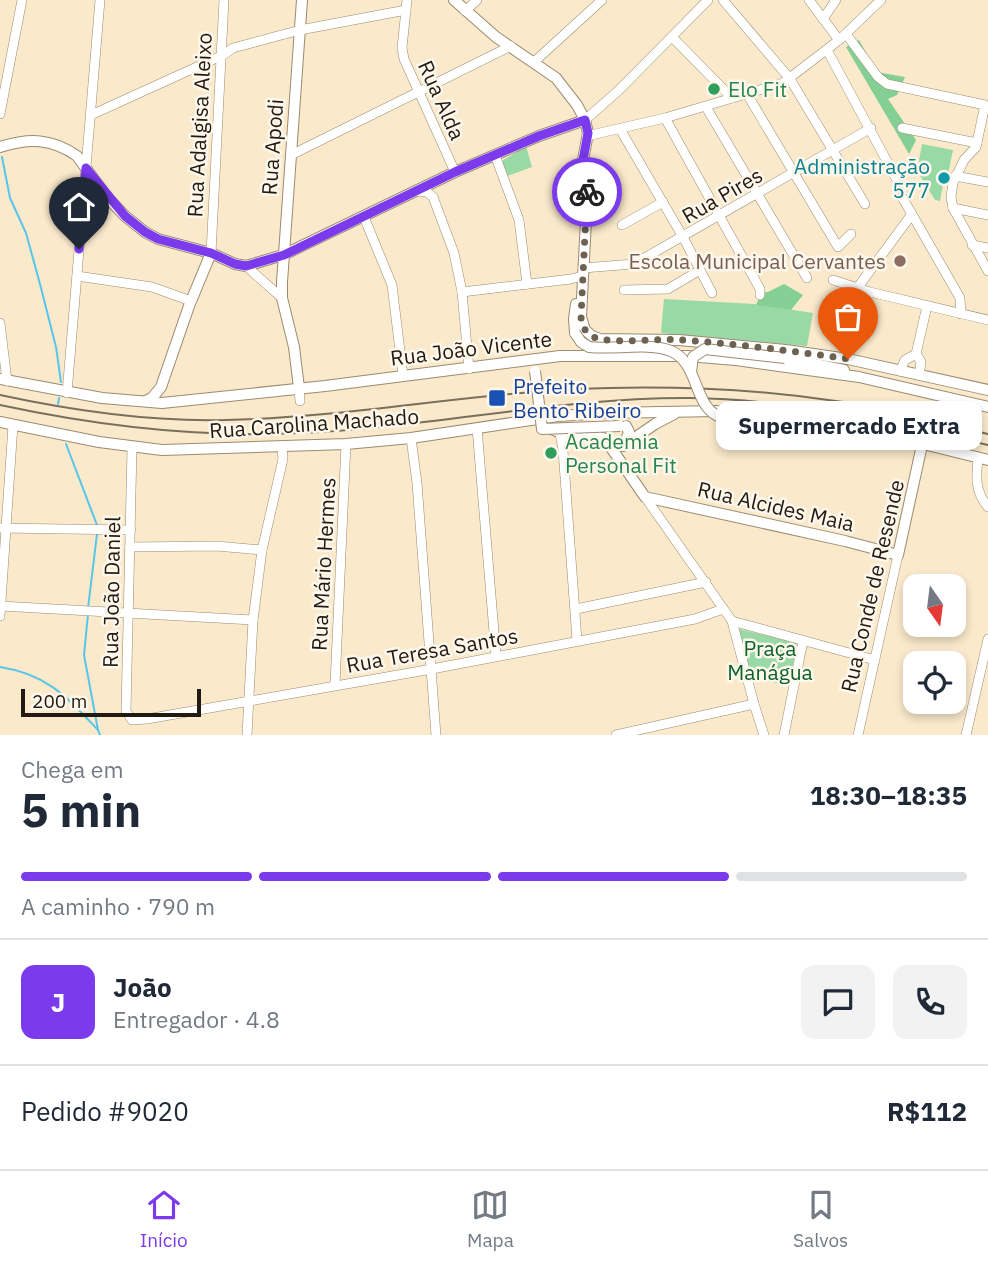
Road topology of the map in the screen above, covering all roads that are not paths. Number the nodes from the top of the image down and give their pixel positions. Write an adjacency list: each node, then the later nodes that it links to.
1 (22, 0): 29 (street)
2 (100, 0): 31 (street)
3 (224, 0): 21 (street, Rua Adalgisa Aleixo)
4 (302, 0): 16 (main road, Rua Apodi)
5 (454, 0): 14 (main road)
6 (477, 0): 14 (street)
7 (601, 0): 22 (street)
8 (708, 0): 17 (street)
9 (723, 0): 23 (street)
10 (809, 0): 15 (street)
11 (836, 0): 15 (street)
12 (881, 0): 18 (street)
13 (407, 5): 16 (street); 24 (street, Rua Alda)
14 (465, 11): 19 (main road)
15 (823, 19): 18 (street)
16 (300, 30): 21 (street); 41 (main road, Rua Apodi)
17 (672, 37): 26 (street); 33 (street)
18 (842, 37): 20 (street); 27 (street)
19 (511, 46): 22 (main road); 24 (street)
20 (827, 50): 23 (street); 34 (street)
21 (223, 55): 31 (street); 64 (street, Rua Adalgisa Aleixo)
22 (534, 62): 33 (main road)
23 (790, 79): 25 (street); 40 (street)
24 (419, 93): 41 (street); 44 (street, Rua Alda)
25 (747, 94): 26 (street); 45 (street)
26 (732, 98): 28 (street)
27 (987, 106): 38 (street)
28 (706, 107): 32 (street); 50 (street)
29 (0, 108): 30 (street)
30 (0, 114)
31 (91, 115): 43 (street)
32 (665, 118): 36 (street); 57 (street)
33 (585, 120): 37 (main road); 42 (main road)
34 (871, 128): 40 (street, Rua Pires); 47 (street)
35 (902, 128): 38 (street)
36 (620, 129): 37 (street); 52 (street)
37 (587, 136): 69 (main road)
38 (981, 140): 46 (street)
39 (0, 147): 43 (main road)
40 (832, 150): 45 (street, Rua Pires); 53 (street)
41 (291, 155): 65 (main road, Rua Apodi)
42 (495, 155): 44 (main road); 73 (street)
43 (86, 168): 64 (main road); 70 (street)
44 (455, 172): 49 (main road)
45 (794, 173): 50 (street, Rua Pires); 60 (street)
46 (955, 176): 48 (street); 54 (street)
47 (896, 178)
48 (988, 182)
49 (417, 191): 58 (main road); 76 (street)
50 (758, 194): 57 (street, Rua Pires); 71 (street)
51 (902, 197): 55 (street)
52 (663, 202): 59 (street); 61 (street)
53 (865, 204)
54 (953, 208): 56 (street); 62 (street)
55 (912, 214): 74 (street); 82 (street)
56 (988, 215)
57 (721, 216): 61 (street, Rua Pires); 78 (street)
58 (364, 217): 65 (main road); 94 (street)
59 (622, 225)
60 (851, 233)
61 (683, 237): 67 (street); 69 (street, Rua Pires)
62 (972, 245): 63 (street); 68 (street)
63 (988, 248)
64 (211, 253): 66 (main road); 80 (main road, Rua Adalgisa Aleixo)
65 (284, 255): 66 (main road); 79 (main road, Rua Apodi)
66 (246, 266): 79 (street)
67 (700, 270): 75 (street); 77 (street)
68 (988, 271)
69 (583, 272): 73 (street, Rua Pires); 85 (main road)
70 (77, 276): 80 (street); 100 (street)
71 (807, 278)
72 (833, 280): 74 (street)
73 (527, 284): 76 (street, Rua Pires)
74 (858, 287): 81 (street)
75 (624, 290)
76 (462, 292): 90 (street)
77 (712, 293)
78 (760, 295)
79 (282, 298): 98 (main road, Rua Apodi)
80 (191, 301): 97 (main road, Rua Adalgisa Aleixo)
81 (927, 306): 82 (street); 87 (street)
82 (961, 314): 83 (street)
83 (988, 320)
84 (0, 323): 96 (street)
85 (580, 331): 86 (main road); 92 (main road, bridge)
86 (736, 344): 88 (main road); 91 (main road)
87 (916, 355): 91 (street); 93 (street)
88 (736, 360): 89 (main road, Rua João Vicente); 95 (main road, Rua João Vicente)
89 (534, 365): 90 (main road, Rua João Vicente); 110 (main road, bridge)
90 (469, 369): 94 (main road, Rua João Vicente)
91 (900, 371): 93 (main road)
92 (691, 372): 95 (main road, bridge); 115 (main road, bridge)
93 (919, 375): 99 (main road)
94 (402, 376): 98 (main road, Rua João Vicente)
95 (859, 377): 104 (main road, Rua João Vicente)
96 (4, 380): 100 (main road, Rua João Vicente)
97 (161, 387): 101 (main road); 103 (main road)
98 (299, 388): 102 (street); 103 (main road, Rua João Vicente)
99 (988, 390)
100 (67, 393): 101 (main road, Rua João Vicente)
101 (143, 401): 103 (main road, Rua João Vicente)
102 (300, 401)
103 (170, 402)
104 (988, 407)
105 (632, 412): 106 (main road, Rua Carolina Machado); 108 (main road, Rua Carolina Machado); 110 (main road)
106 (682, 412): 115 (main road, Rua Carolina Machado); 118 (main road)
107 (0, 422): 109 (main road, Rua Carolina Machado)
108 (526, 422): 111 (main road, Rua Carolina Machado); 112 (main road)
109 (13, 425): 119 (main road, Rua Carolina Machado); 126 (street)
110 (623, 426): 118 (main road)
111 (477, 428): 114 (main road, Rua Carolina Machado); 142 (street)
112 (560, 433): 113 (main road); 121 (street)
113 (572, 437): 121 (street); 123 (main road)
114 (411, 438): 116 (main road, Rua Carolina Machado); 144 (street)
115 (903, 439): 117 (main road, Rua Carolina Machado)
116 (346, 444): 120 (main road, Rua Carolina Machado); 145 (street, Rua Mário Hermes)
117 (922, 445): 122 (main road, Rua Carolina Machado); 130 (main road, Rua Conde de Resende)
118 (623, 446): 123 (main road)
119 (132, 448): 120 (main road, Rua Carolina Machado); 127 (street, Rua João Daniel)
120 (282, 448): 129 (street)
121 (563, 450): 133 (street)
122 (983, 459): 125 (street)
123 (624, 464): 124 (main road)
124 (645, 496): 130 (main road, Rua Alcides Maia); 131 (street)
125 (988, 507)
126 (3, 528): 127 (street); 132 (street)
127 (131, 530): 128 (street, Rua João Daniel)
128 (130, 547): 129 (street); 135 (street, Rua João Daniel)
129 (262, 550): 137 (street)
130 (898, 555): 143 (street, Rua Conde de Resende)
131 (706, 582): 133 (street); 134 (street)
132 (1, 606): 135 (street); 136 (street)
133 (576, 609): 140 (street)
134 (723, 609): 138 (street); 140 (street, Rua Teresa Santos)
135 (129, 612): 137 (street); 148 (street, Rua João Daniel)
136 (0, 616)
137 (253, 620): 146 (street)
138 (732, 621): 141 (street); 147 (street)
139 (988, 639): 155 (street)
140 (577, 640): 142 (street, Rua Teresa Santos)
141 (803, 640): 143 (street); 153 (street)
142 (496, 656): 144 (street, Rua Teresa Santos)
143 (875, 660): 154 (street, Rua Conde de Resende)
144 (432, 669): 145 (street, Rua Teresa Santos); 150 (street)
145 (335, 685): 146 (street, Rua Teresa Santos)
146 (248, 701): 148 (street, Rua Teresa Santos); 149 (street)
147 (754, 704): 151 (street); 152 (street)
148 (147, 719)
149 (247, 735)
150 (436, 735)
151 (616, 735)
152 (764, 735)
153 (784, 735)
154 (858, 735)
155 (966, 735)

